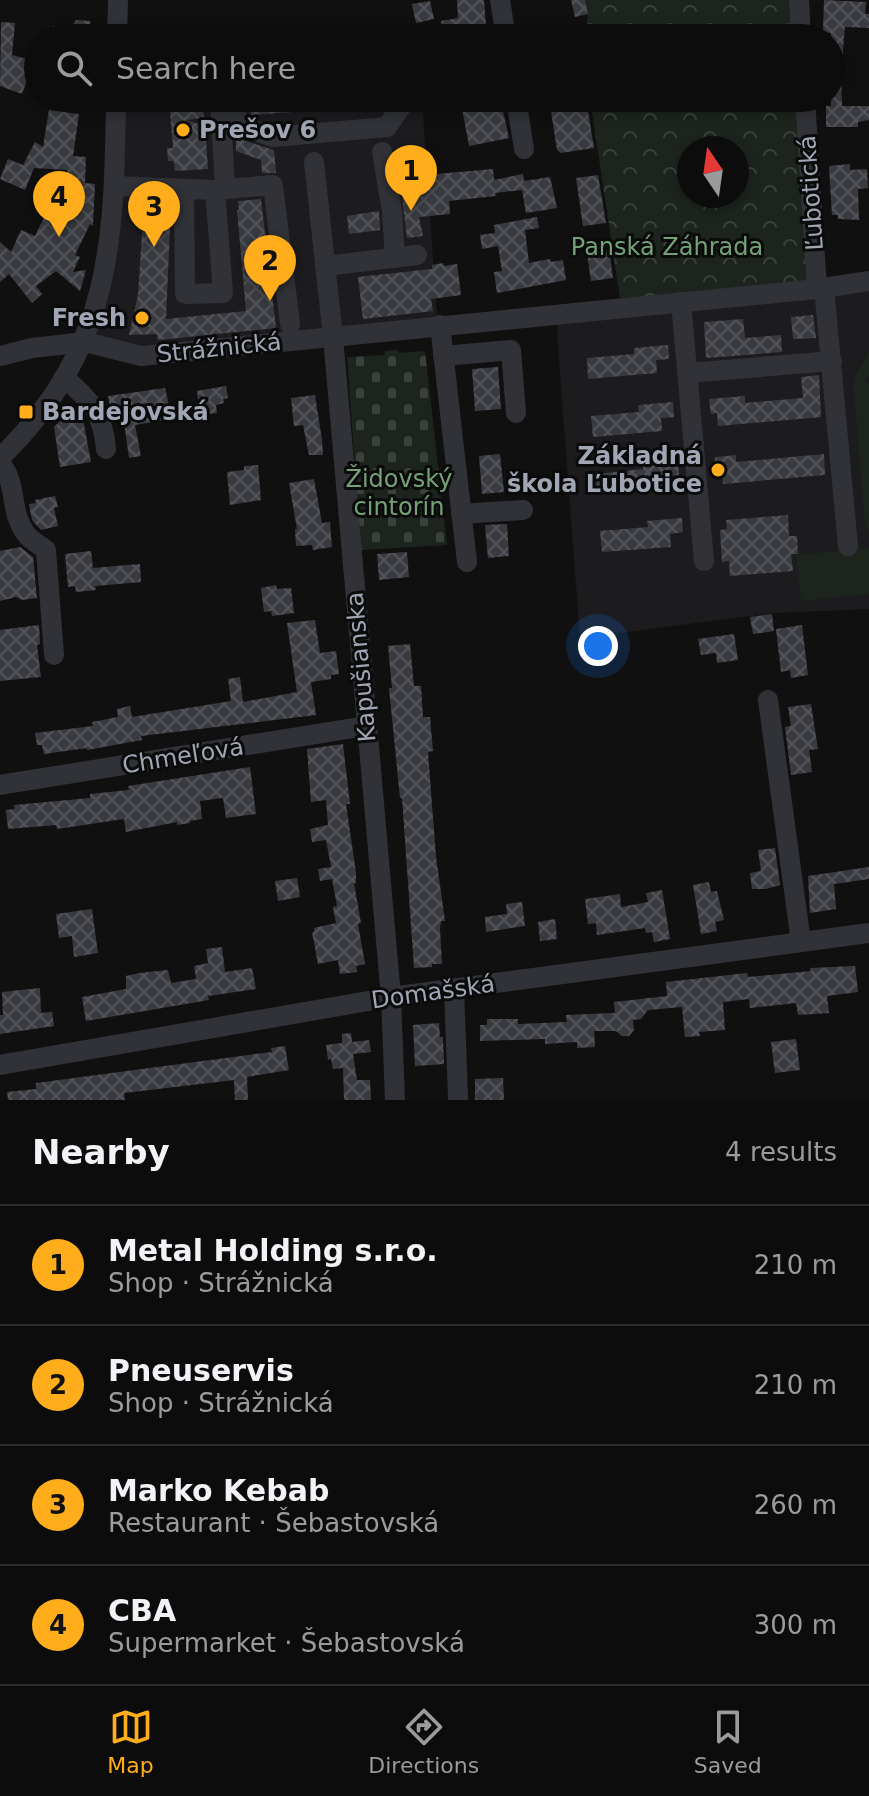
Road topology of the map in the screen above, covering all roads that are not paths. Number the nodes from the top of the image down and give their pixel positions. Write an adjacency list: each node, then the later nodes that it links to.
1 (118, 0): 4 (street)
2 (500, 0): 5 (street)
3 (799, 0): 6 (street)
4 (117, 24)
5 (504, 24)
6 (800, 24)
7 (116, 112): 16 (street)
8 (220, 112): 18 (street)
9 (236, 112): 10 (street)
10 (397, 112)
11 (518, 112): 13 (street)
12 (806, 112): 23 (street, Ľubotická)
13 (524, 149)
14 (382, 152): 20 (street)
15 (314, 162): 21 (street, Kapušianska)
16 (115, 186): 17 (street); 30 (street)
17 (184, 189): 18 (street); 18 (street)
18 (220, 190): 25 (street)
19 (417, 255): 20 (street)
20 (395, 258): 21 (street)
21 (325, 266): 27 (street, Kapušianska)
22 (869, 281): 23 (street, Strážnická)
23 (820, 288): 24 (street, Strážnická); 31 (street)
24 (681, 302): 26 (street, Strážnická); 32 (street)
25 (290, 324)
26 (440, 325): 27 (street, Strážnická); 29 (street)
27 (333, 337): 30 (street, Strážnická); 43 (street, Kapušianska)
28 (0, 356): 30 (street, Strážnická)
29 (443, 356): 33 (street); 37 (street)
30 (74, 359): 34 (street); 35 (street)
31 (832, 361): 32 (street); 38 (street)
32 (688, 373): 39 (street)
33 (516, 413)
34 (106, 449)
35 (0, 460): 41 (street)
36 (523, 510): 37 (street)
37 (461, 514): 40 (street)
38 (848, 546)
39 (704, 561)
40 (467, 562)
41 (54, 655)
42 (768, 700): 46 (street)
43 (366, 726): 44 (street, Chmeľová); 48 (street, Kapušianska)
44 (0, 785)
45 (869, 933): 46 (street, Domašská)
46 (801, 942): 47 (street, Domašská)
47 (454, 988): 48 (street, Domašská); 50 (street)
48 (391, 997): 49 (street, Domašská); 51 (street, Kapušianska)
49 (0, 1065)
50 (458, 1098)
51 (395, 1100)

